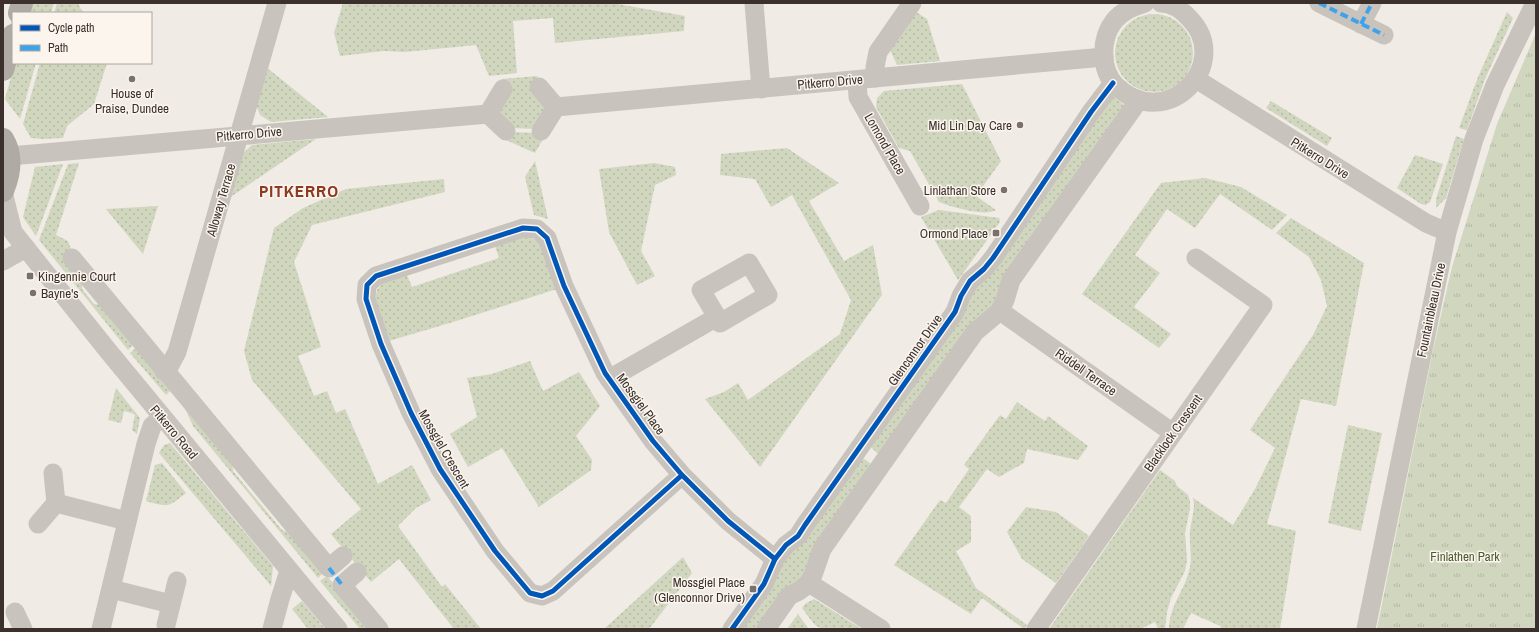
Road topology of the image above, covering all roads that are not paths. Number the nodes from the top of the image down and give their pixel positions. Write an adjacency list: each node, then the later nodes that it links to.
1 (276, 3): 26 (street, Alloway Terrace)
2 (754, 3): 20 (street)
3 (912, 3): 15 (street, Lomond Place)
4 (1145, 3): 13 (street)
5 (1161, 3): 9 (street)
6 (1319, 3): 10 (street)
7 (1372, 3): 10 (street)
8 (1535, 3): 32 (street, Fountainbleau Drive)
9 (1186, 7): 16 (street)
10 (1361, 24): 11 (street)
11 (1384, 35)
12 (12, 38): 14 (highway)
13 (1104, 57): 15 (street, Pitkerro Drive); 17 (street)
14 (3, 70)
15 (866, 79): 20 (street, Pitkerro Drive); 29 (street, Lomond Place)
16 (1196, 79): 21 (street); 32 (street, Pitkerro Drive)
17 (1113, 83): 21 (street); 43 (street, Glenconnor Drive)
18 (539, 87): 22 (street)
19 (503, 89): 23 (street)
20 (761, 89): 22 (street, Pitkerro Drive)
21 (1139, 100): 37 (street)
22 (556, 107): 25 (street)
23 (488, 114): 24 (street); 26 (street, Pitkerro Drive)
24 (506, 131)
25 (541, 131)
26 (239, 135): 27 (street, Pitkerro Drive); 39 (street, Alloway Terrace)
27 (6, 147): 28 (highway)
28 (3, 192): 31 (street, Pitkerro Road)
29 (920, 206)
30 (537, 229): 40 (street, Mossgiel Place); 46 (street, Mossgiel Crescent)
31 (8, 230): 33 (street, Pitkerro Road)
32 (1447, 232): 69 (street, Fountainbleau Drive)
33 (26, 248): 36 (street); 41 (street, Pitkerro Road)
34 (72, 258): 39 (street)
35 (1196, 258): 42 (street, Blacklock Crescent)
36 (3, 261)
37 (1000, 311): 42 (street, Riddell Terrace); 44 (street)
38 (717, 317): 40 (street, Mossgiel Place)
39 (164, 371): 50 (street)
40 (609, 379): 46 (street, Mossgiel Place)
41 (162, 417): 48 (street); 52 (street, Pitkerro Road)
42 (1173, 433): 68 (street, Blacklock Crescent)
43 (859, 448): 44 (street); 51 (street, Glenconnor Drive)
44 (882, 464): 55 (street)
45 (52, 473): 47 (street)
46 (682, 475): 51 (street, Mossgiel Place)
47 (56, 503): 48 (street); 49 (street)
48 (127, 521): 56 (street)
49 (38, 524)
50 (343, 556)
51 (775, 558): 65 (street, Glenconnor Drive)
52 (290, 571): 62 (street); 63 (street, Pitkerro Road)
53 (357, 572): 64 (street)
54 (177, 581): 57 (street)
55 (809, 583): 66 (street); 67 (street)
56 (111, 589): 57 (street); 61 (street)
57 (171, 604): 59 (street)
58 (15, 612): 60 (street)
59 (166, 625)
60 (23, 629)
61 (101, 629)
62 (272, 629)
63 (338, 629)
64 (379, 629)
65 (732, 629)
66 (766, 629)
67 (881, 629)
68 (1036, 629)
69 (1366, 629)

